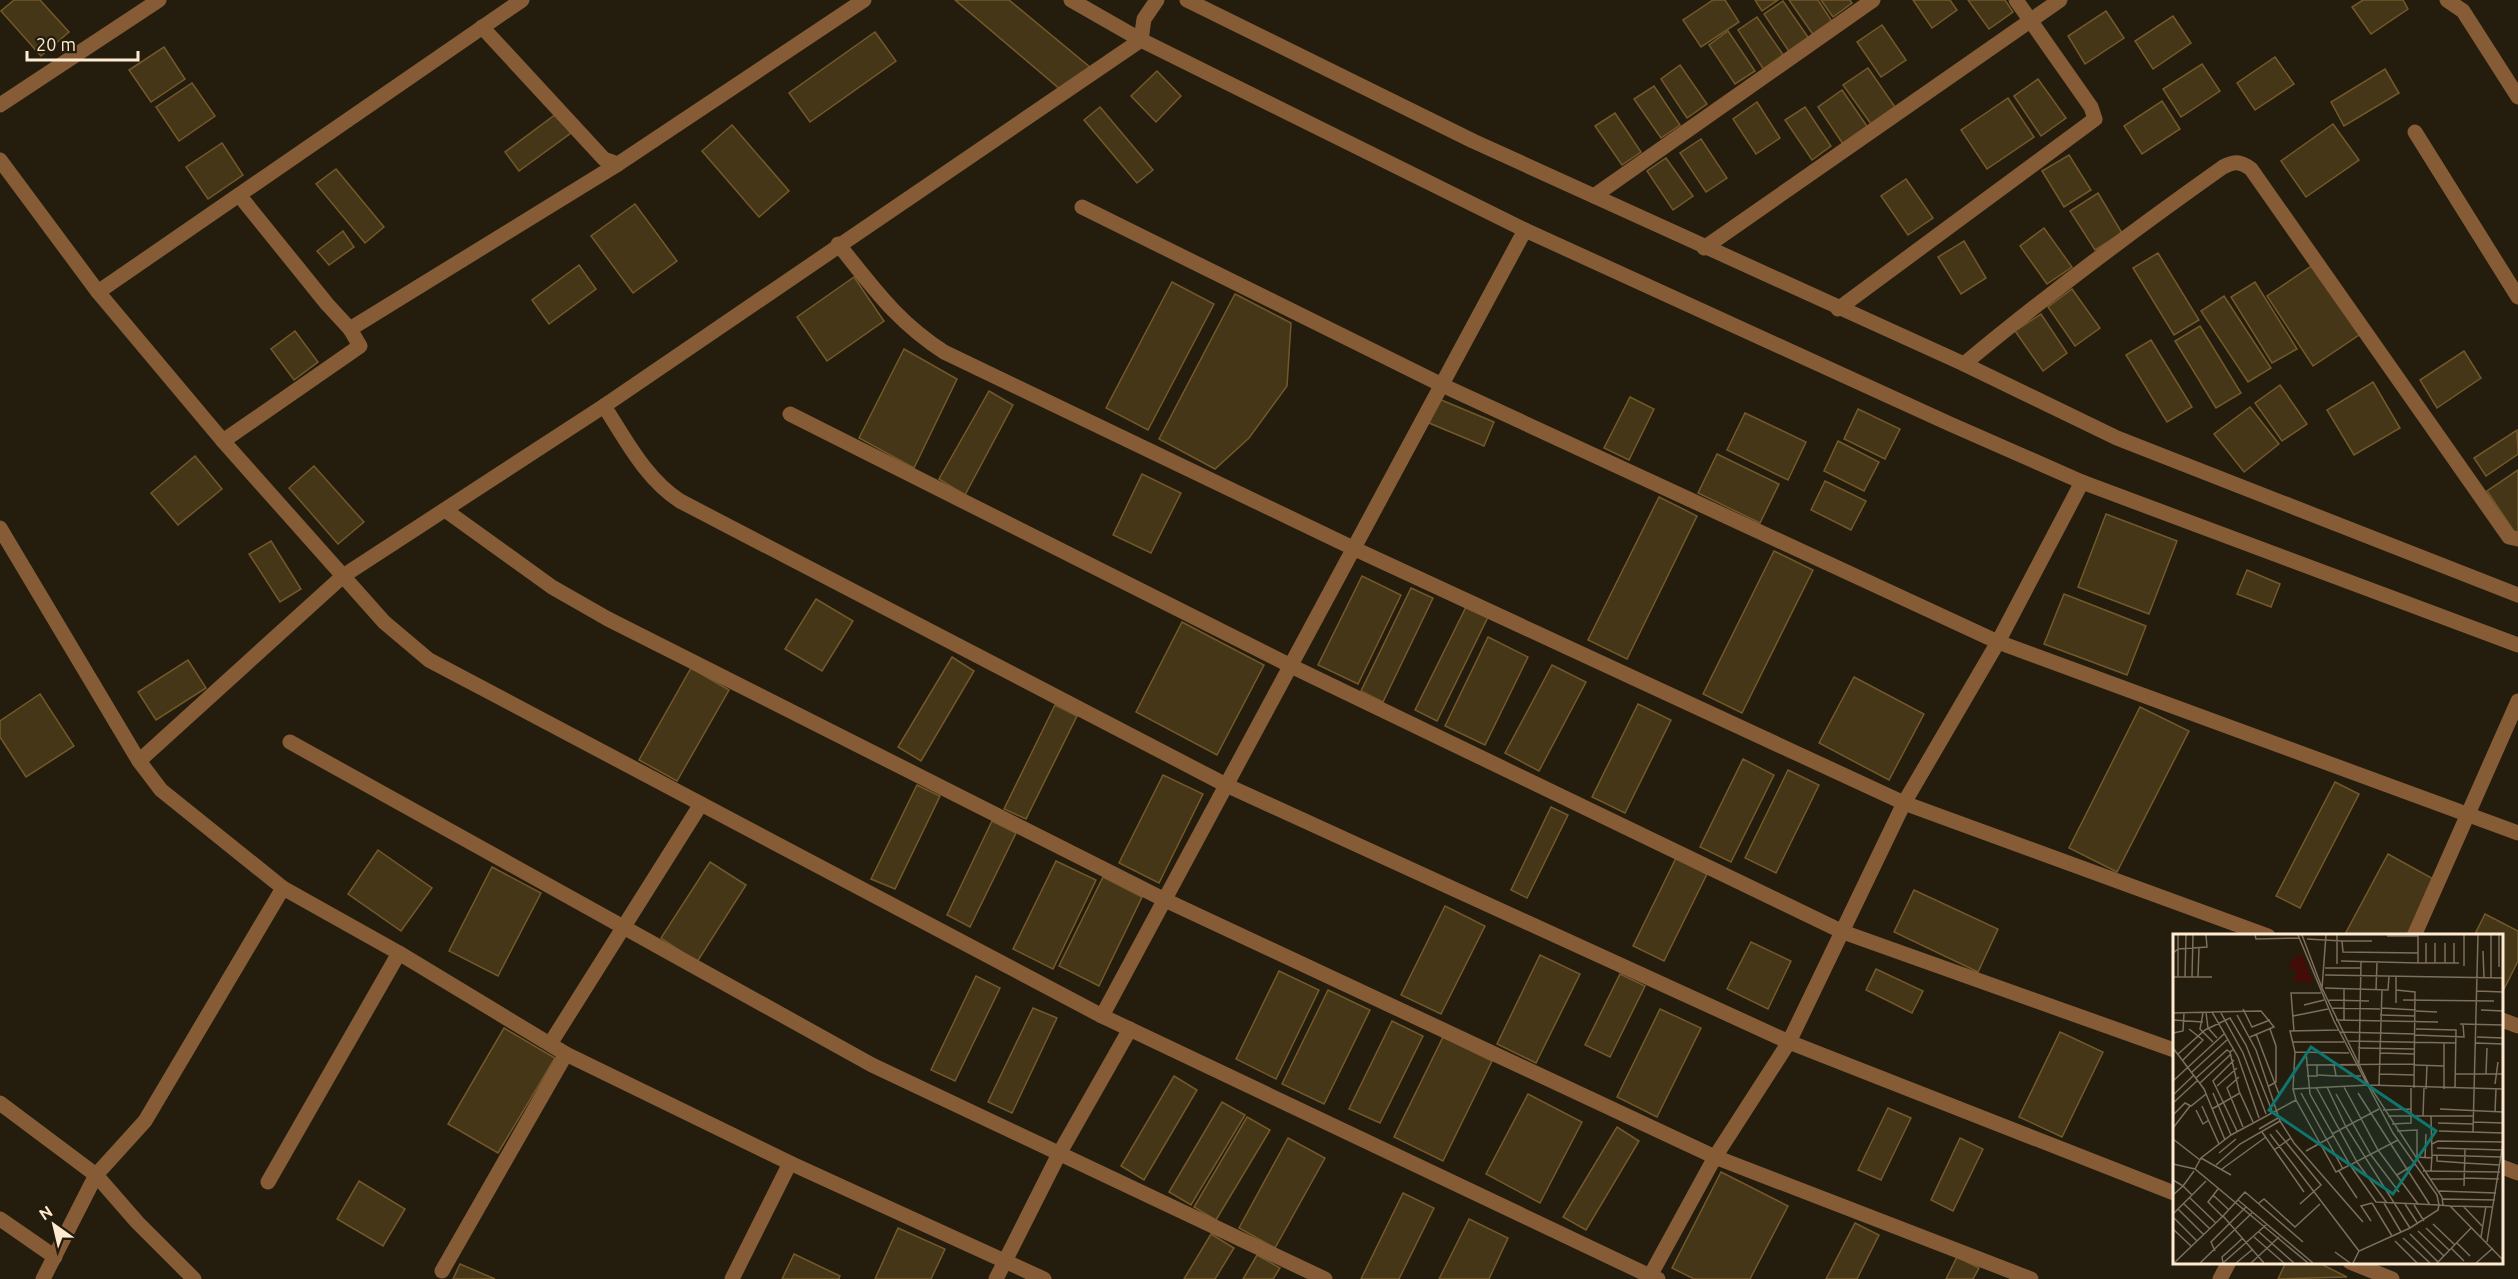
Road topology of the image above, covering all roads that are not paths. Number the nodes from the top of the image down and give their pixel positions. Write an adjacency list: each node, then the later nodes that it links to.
1 (159, 0): 15 (street)
2 (522, 0): 12 (street)
3 (864, 0): 18 (street)
4 (1071, 0): 13 (street)
5 (1187, 0): 20 (street)
6 (1873, 0): 20 (street)
7 (2016, 0): 11 (street)
8 (2060, 0): 11 (street)
9 (2447, 0): 14 (street)
10 (1151, 10): 13 (street)
11 (2030, 20): 24 (street); 27 (street)
12 (482, 27): 18 (street); 19 (street)
13 (1141, 39): 22 (street); 23 (street)
14 (2518, 97)
15 (0, 105)
16 (2415, 132): 26 (street)
17 (0, 160): 25 (street)
18 (618, 164): 28 (street)
19 (239, 195): 25 (street); 28 (street)
20 (1594, 196): 24 (street)
21 (1082, 207): 30 (street)
22 (1525, 230): 30 (street); 34 (street)
23 (838, 244): 31 (street); 38 (street)
24 (1704, 248): 27 (street)
25 (98, 292): 33 (street)
26 (2518, 297)
27 (1838, 309): 29 (street)
28 (350, 329): 33 (street)
29 (1964, 364): 37 (street); 40 (street)
30 (1442, 385): 38 (street); 41 (street)
31 (604, 406): 35 (street); 47 (street)
32 (790, 414): 43 (street)
33 (223, 441): 39 (street)
34 (2082, 482): 41 (street); 42 (street)
35 (444, 510): 39 (street); 53 (street)
36 (0, 528): 46 (street)
37 (2518, 539)
38 (1355, 549): 43 (street); 48 (street)
39 (343, 576): 46 (street); 49 (street)
40 (2518, 595)
41 (1998, 642): 48 (street); 50 (street)
42 (2518, 645)
43 (1291, 666): 47 (street); 55 (street)
44 (2518, 701): 50 (street)
45 (290, 742): 54 (street)
46 (139, 761): 52 (street)
47 (1226, 785): 53 (street); 63 (street)
48 (1904, 803): 55 (street); 56 (street)
49 (701, 804): 54 (street); 59 (street)
50 (2468, 814): 51 (street); 57 (street)
51 (2518, 833)
52 (283, 888): 58 (street); 73 (street)
53 (1165, 900): 59 (street); 69 (street)
54 (625, 929): 64 (street); 68 (street)
55 (1843, 932): 63 (street); 65 (street)
56 (2263, 934)
57 (2415, 934)
58 (399, 953): 64 (street); 74 (street)
59 (1102, 1016): 62 (street)
60 (2503, 1020): 61 (street)
61 (2518, 1026)
62 (1130, 1029): 68 (street); 82 (street)
63 (1789, 1042): 69 (street); 75 (street)
64 (550, 1044): 66 (street)
65 (2173, 1049)
66 (566, 1054): 70 (street); 81 (street)
67 (0, 1103): 73 (street)
68 (1059, 1154): 78 (street); 88 (street)
69 (1715, 1157): 82 (street); 89 (street)
70 (790, 1163): 78 (street); 85 (street)
71 (2503, 1167): 72 (street)
72 (2518, 1173)
73 (96, 1175): 77 (street); 84 (street)
74 (268, 1182)
75 (2173, 1192)
76 (0, 1219): 77 (street)
77 (55, 1257): 83 (street)
78 (1004, 1260): 86 (street); 87 (street)
79 (2228, 1264): 90 (street)
80 (2353, 1264): 91 (street)
81 (442, 1270)
82 (1652, 1278)
83 (43, 1279)
84 (194, 1279)
85 (732, 1279)
86 (996, 1279)
87 (1044, 1279)
88 (1326, 1279)
89 (2031, 1279)
90 (2220, 1279)
91 (2392, 1279)

